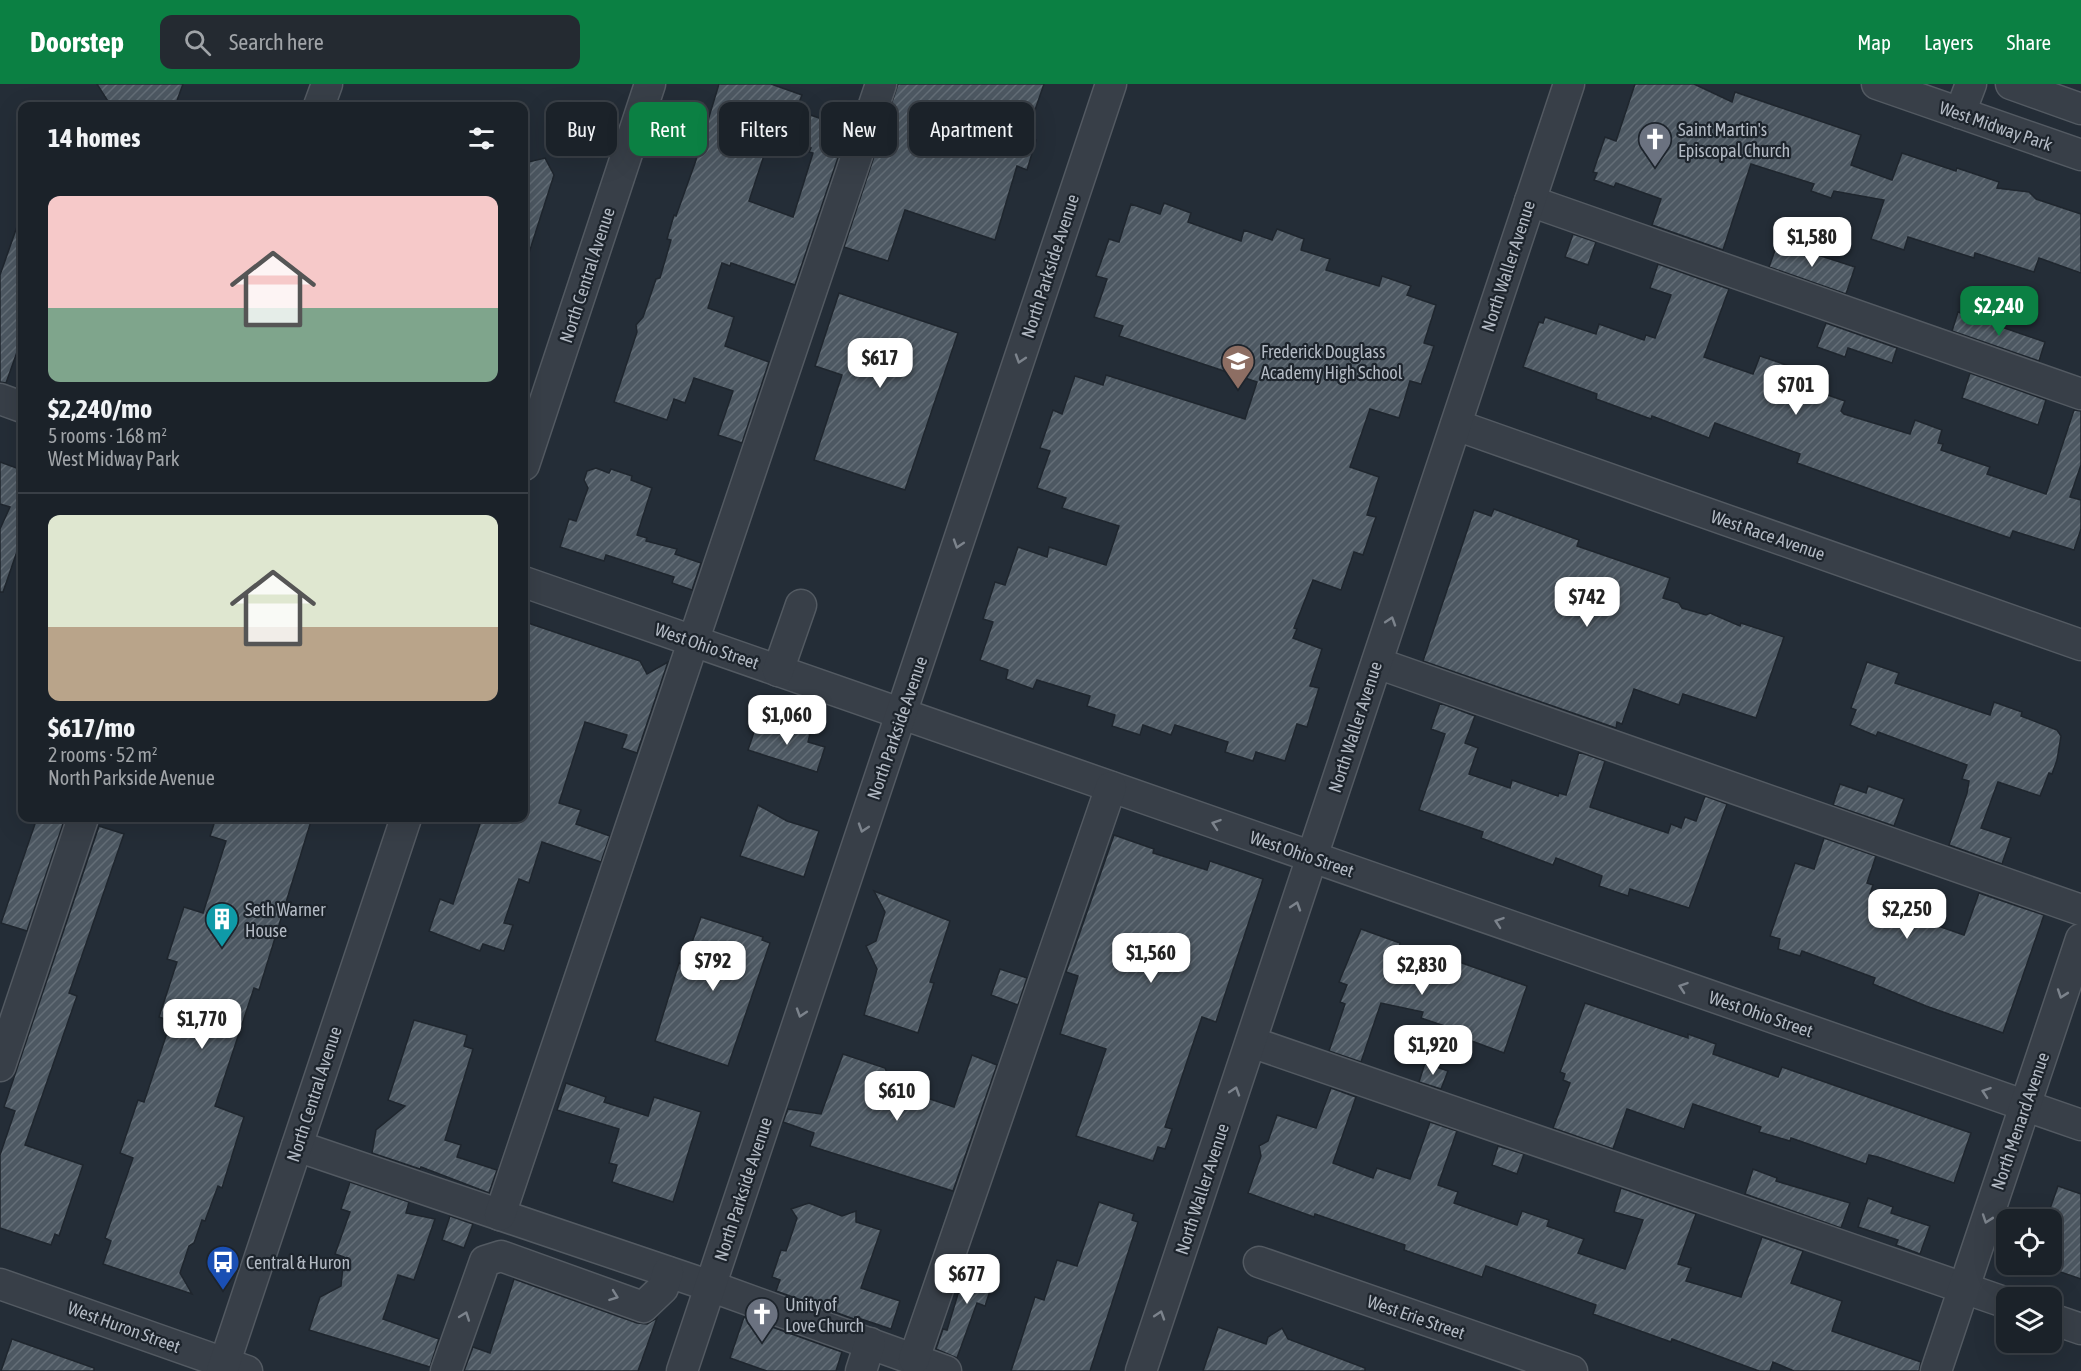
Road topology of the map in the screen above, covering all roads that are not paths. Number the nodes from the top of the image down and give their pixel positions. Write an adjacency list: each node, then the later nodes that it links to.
1 (327, 84): 9 (street)
2 (650, 84): 18 (street, North Central Avenue)
3 (881, 84): 21 (street)
4 (1111, 84): 25 (street, North Parkside Avenue, one-way to 25)
5 (1569, 84): 13 (street, North Waller Avenue)
6 (1877, 84): 11 (street, West Midway Park)
7 (1971, 84): 11 (street)
8 (2011, 84): 10 (street)
9 (320, 102)
10 (2081, 109)
11 (1960, 113): 12 (street, West Midway Park)
12 (2081, 155)
13 (1530, 201): 14 (street); 17 (street, North Waller Avenue)
14 (2081, 394)
15 (0, 399): 16 (street)
16 (18, 406)
17 (1455, 425): 22 (street, West Race Avenue); 23 (street, North Waller Avenue, one-way to 17)
18 (528, 453)
19 (528, 583): 21 (street, West Ohio Street)
20 (801, 605): 24 (street)
21 (693, 642): 24 (street, West Ohio Street); 37 (street)
22 (2081, 645)
23 (1377, 663): 29 (street, North Waller Avenue); 30 (street)
24 (778, 671): 25 (street, West Ohio Street)
25 (901, 714): 26 (street, West Ohio Street); 41 (street, North Parkside Avenue, one-way to 41)
26 (1111, 787): 29 (street, West Ohio Street, one-way to 26); 47 (street)
27 (82, 822): 33 (street)
28 (405, 822): 36 (street, North Central Avenue)
29 (1312, 857): 32 (street, North Waller Avenue, one-way to 29); 34 (street, West Ohio Street, one-way to 29)
30 (2081, 910)
31 (2081, 939): 34 (street, North Menard Avenue, one-way to 34)
32 (1251, 1042): 42 (street); 52 (street, North Waller Avenue, one-way to 32)
33 (0, 1066)
34 (2025, 1106): 35 (street, West Ohio Street); 42 (street, North Menard Avenue, one-way to 42)
35 (2081, 1125)
36 (297, 1146): 37 (street); 48 (street, North Central Avenue)
37 (500, 1215): 39 (street)
38 (1259, 1262): 53 (street, West Erie Street)
39 (668, 1272): 41 (street); 49 (street, one-way to 39)
40 (0, 1284): 48 (street, West Huron Street)
41 (711, 1286): 46 (street); 50 (street, North Parkside Avenue)
42 (1964, 1288): 43 (street); 54 (street, North Menard Avenue)
43 (1996, 1299)
44 (2062, 1322): 45 (street)
45 (2081, 1329)
46 (865, 1357): 47 (street)
47 (914, 1359): 51 (street)
48 (231, 1368)
49 (446, 1371)
50 (682, 1371)
51 (946, 1371)
52 (1141, 1371)
53 (1572, 1371)
54 (1936, 1371)

